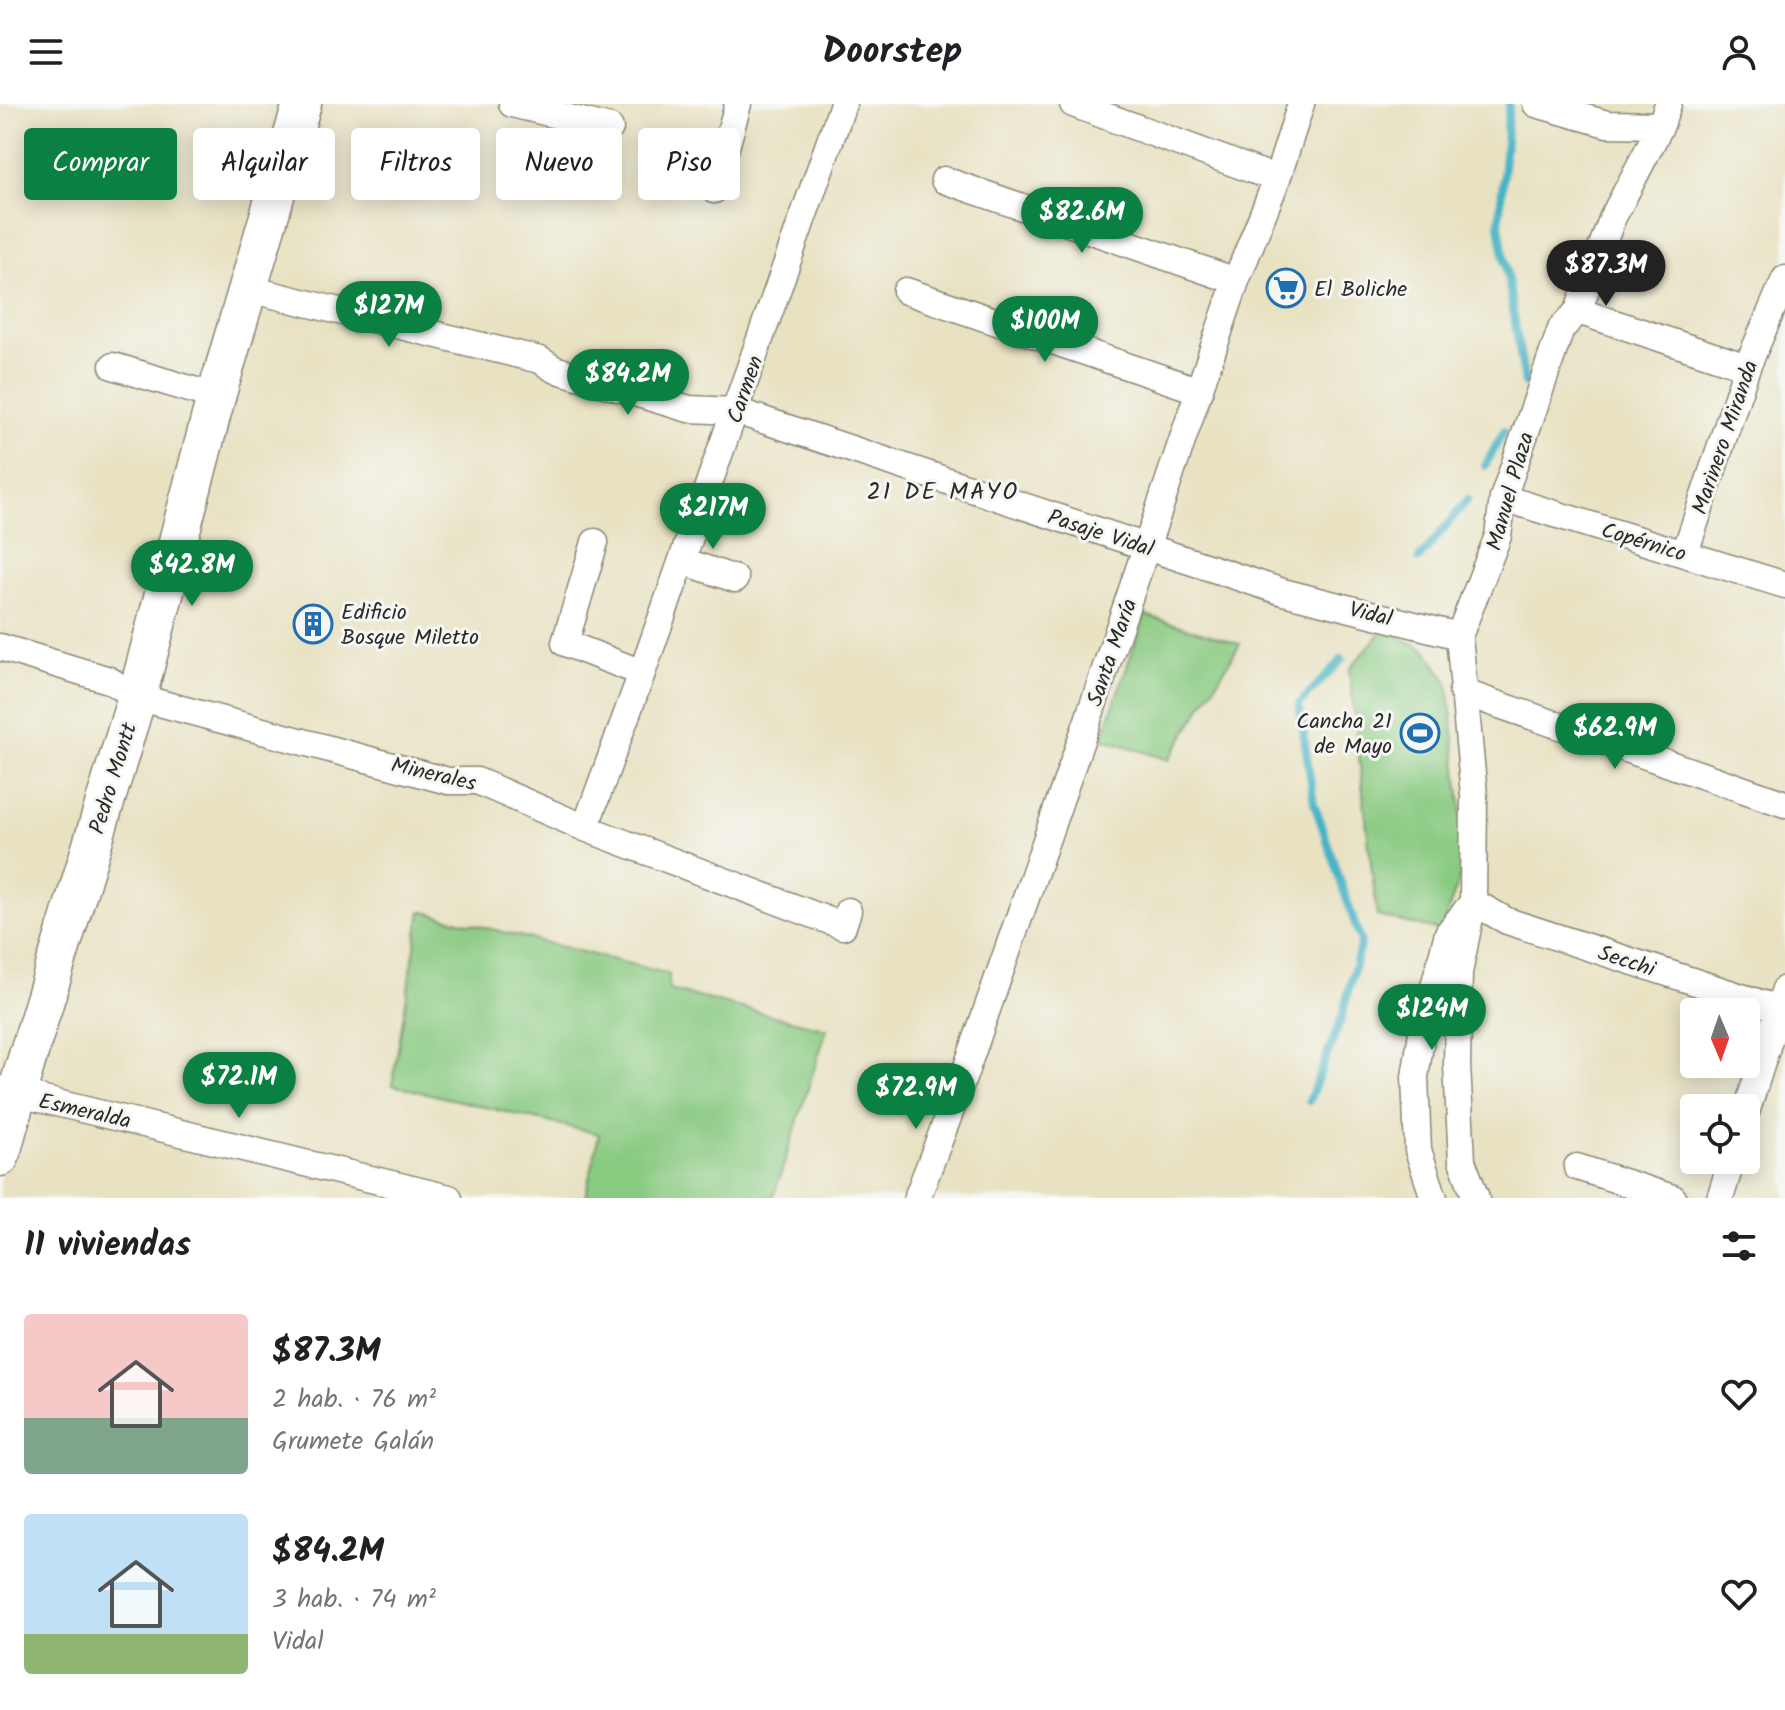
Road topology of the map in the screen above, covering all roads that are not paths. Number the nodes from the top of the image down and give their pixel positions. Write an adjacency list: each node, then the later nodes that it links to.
1 (302, 104): 15 (main road, Pedro Montt)
2 (512, 104): 9 (street)
3 (738, 104): 10 (street)
4 (843, 104): 22 (street, Carmen)
5 (1073, 104): 11 (street)
6 (1301, 104): 11 (street, Santa María)
7 (1536, 104): 8 (street)
8 (1664, 114): 17 (street, Manuel Plaza)
9 (610, 128)
10 (731, 128)
11 (1277, 179): 14 (street, Santa María)
12 (944, 180): 14 (street)
13 (1785, 279): 19 (street, Marinero Miranda)
14 (1236, 281): 20 (street, Santa María)
15 (249, 289): 21 (main road, Pedro Montt); 22 (street)
16 (906, 291): 20 (street)
17 (1578, 311): 19 (street); 23 (street, Manuel Plaza)
18 (113, 366): 21 (street)
19 (1747, 367): 26 (street, Marinero Miranda)
20 (1200, 391): 25 (street, Santa María)
21 (216, 397): 35 (main road, Pedro Montt)
22 (736, 411): 25 (street, Pasaje Vidal); 27 (street, Carmen)
23 (1503, 498): 26 (street, Copérnico); 31 (street, Manuel Plaza)
24 (595, 542): 33 (street)
25 (1147, 547): 30 (street, Pasaje Vidal); 47 (street, Santa María)
26 (1685, 553): 29 (street, Copérnico)
27 (683, 561): 28 (street); 33 (street, Carmen)
28 (735, 579)
29 (1785, 585)
30 (1283, 592): 31 (street, Vidal)
31 (1459, 636): 34 (street, Manuel Plaza)
32 (0, 647): 35 (street, Minerales)
33 (642, 673): 37 (street, Carmen)
34 (1462, 692): 36 (street); 38 (street, Manuel Plaza)
35 (137, 697): 37 (street, Minerales); 41 (main road, Pedro Montt)
36 (1785, 804)
37 (585, 828): 39 (street, Minerales)
38 (1473, 902): 40 (street, Secchi); 48 (street); 49 (street, Manuel Plaza)
39 (848, 911)
40 (1783, 1003): 42 (street)
41 (8, 1091): 43 (main road, Pedro Montt); 46 (street, Esmeralda)
42 (1752, 1094)
43 (0, 1157)
44 (1577, 1167): 50 (street)
45 (1728, 1174): 51 (street)
46 (449, 1198)
47 (917, 1198)
48 (1434, 1198)
49 (1476, 1198)
50 (1673, 1198)
51 (1720, 1198)

